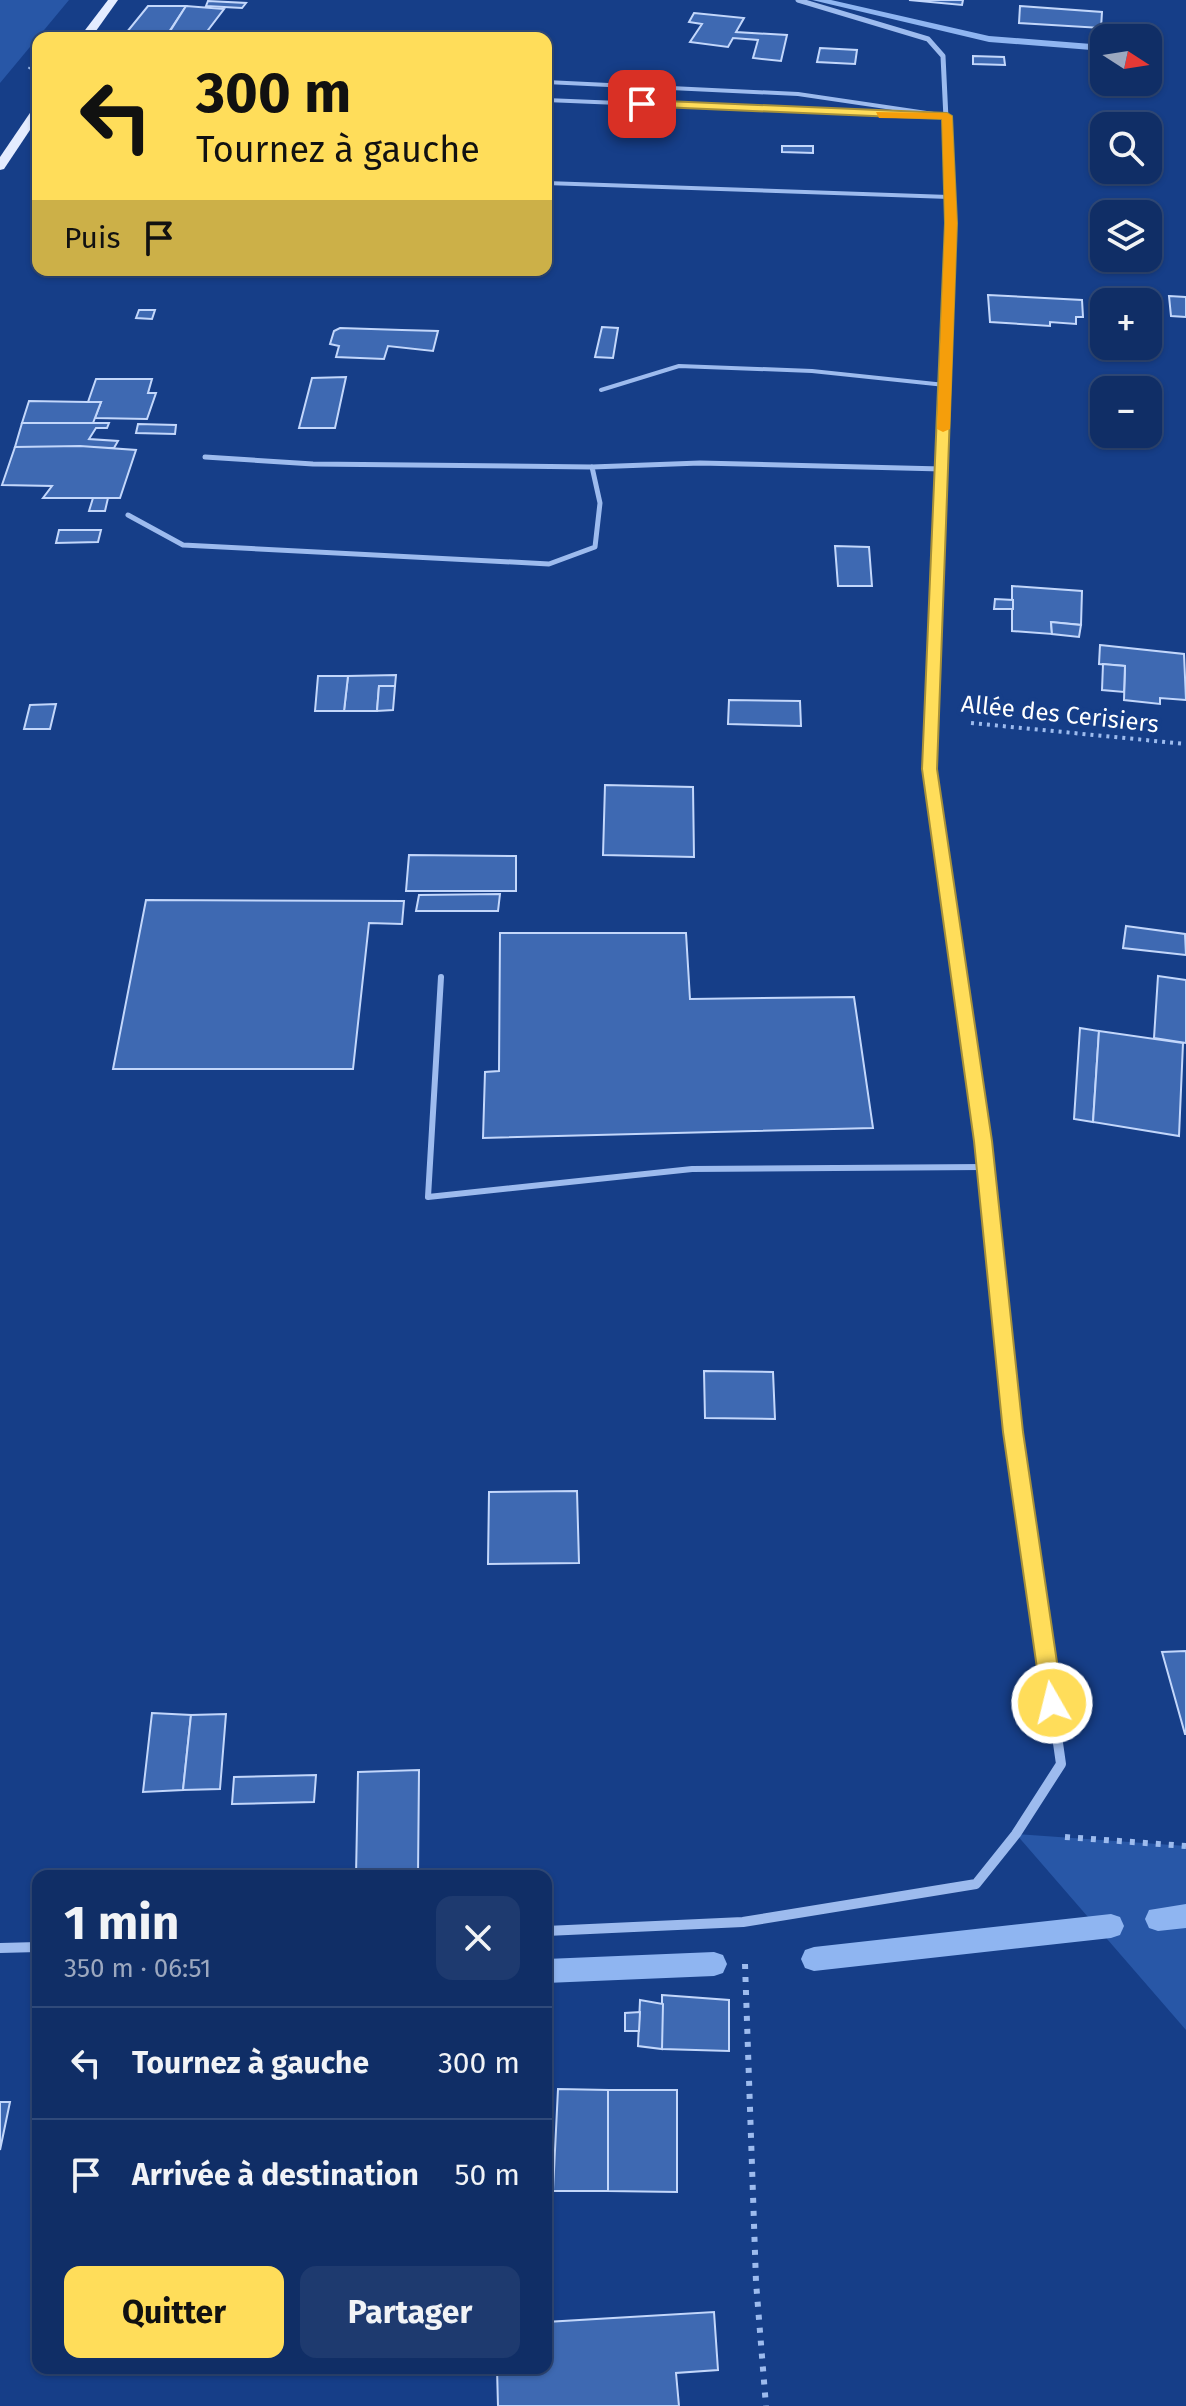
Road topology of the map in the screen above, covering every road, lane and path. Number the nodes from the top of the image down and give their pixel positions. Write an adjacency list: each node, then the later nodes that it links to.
1 (113, 0): 3 (main road)
2 (798, 0): 6 (street)
3 (89, 32)
4 (552, 82): 6 (lane)
5 (552, 100): 6 (lane)
6 (947, 116): 10 (street)
7 (32, 118): 8 (main road)
8 (0, 166)
9 (552, 183): 10 (lane)
10 (949, 197): 11 (street)
11 (945, 385): 12 (lane); 15 (street)
12 (601, 390)
13 (205, 457): 14 (lane)
14 (592, 467): 15 (lane); 16 (lane)
15 (942, 469): 17 (street)
16 (128, 515)
17 (930, 719): 18 (path, Allée des Cerisiers); 20 (street)
18 (1186, 744)
19 (441, 977): 20 (lane)
20 (983, 1167): 21 (street)
21 (1016, 1834): 22 (path); 23 (street)
22 (1186, 1846)
23 (743, 1922): 24 (street); 27 (path)
24 (552, 1931)
25 (32, 1947): 26 (street)
26 (0, 1948)
27 (766, 2406)

